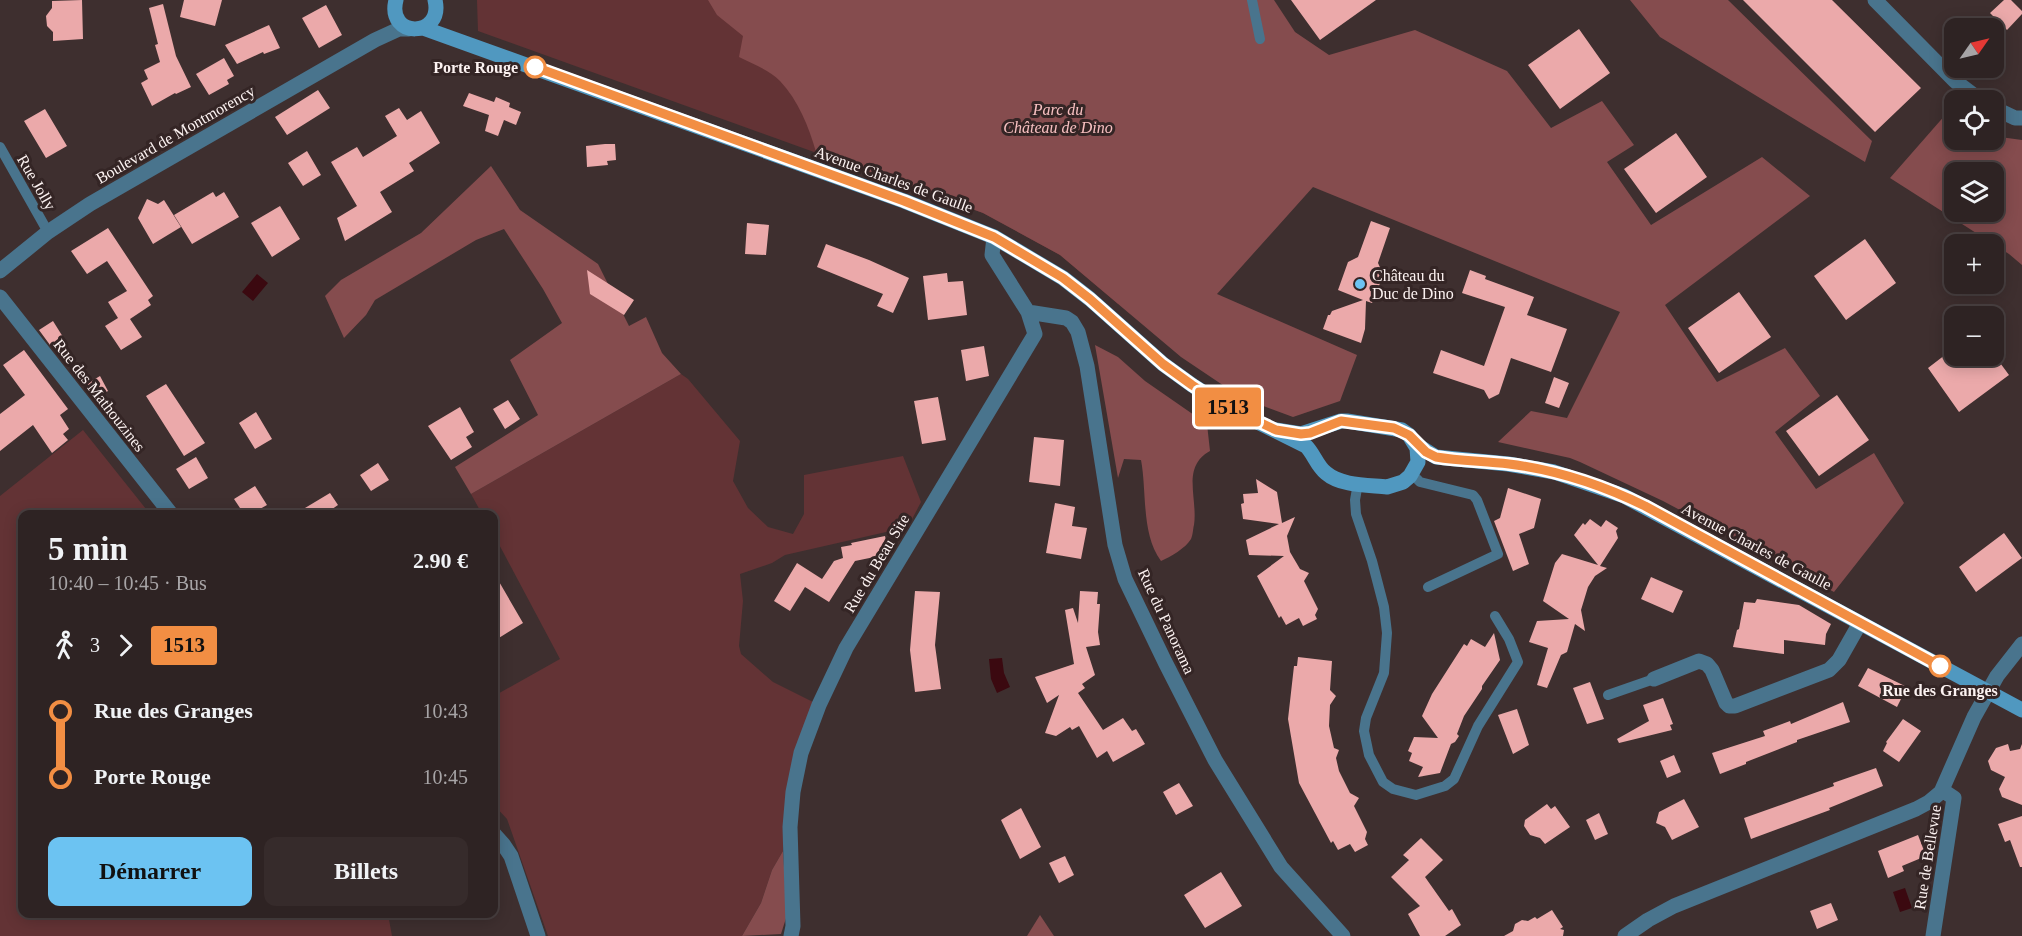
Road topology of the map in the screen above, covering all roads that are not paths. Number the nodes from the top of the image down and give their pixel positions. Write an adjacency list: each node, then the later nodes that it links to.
1 (383, 0): 5 (main road)
2 (1252, 0): 8 (lane)
3 (1875, 0): 10 (street)
4 (437, 5): 6 (main road); 7 (main road)
5 (395, 10): 6 (main road); 9 (street, Boulevard de Montmorency)
6 (416, 28): 7 (main road, Avenue Charles de Gaulle); 9 (street, Boulevard de Montmorency)
7 (456, 39): 15 (main road, Avenue Charles de Gaulle)
8 (1260, 39)
9 (375, 40): 14 (street, Boulevard de Montmorency)
10 (1967, 90)
11 (2004, 113): 12 (street)
12 (2022, 118)
13 (0, 147): 14 (lane, Rue Jolly)
14 (48, 232): 16 (street, Boulevard de Montmorency)
15 (994, 237): 18 (street, Rue du Beau Site); 20 (main road, Avenue Charles de Gaulle)
16 (0, 271)
17 (0, 297): 26 (street, Rue des Mathouzines)
18 (1028, 312): 38 (street, Rue du Beau Site); 39 (street, Rue du Panorama)
19 (1334, 423): 20 (main road, Avenue Charles de Gaulle); 21 (main road, Avenue Charles de Gaulle); 22 (main road)
20 (1276, 430): 22 (main road, Avenue Charles de Gaulle)
21 (1414, 442): 23 (main road, Avenue Charles de Gaulle); 24 (main road)
22 (1316, 459): 25 (main road, Avenue Charles de Gaulle)
23 (1458, 461): 24 (main road, Avenue Charles de Gaulle); 29 (main road, Avenue Charles de Gaulle)
24 (1412, 474): 25 (main road, Avenue Charles de Gaulle); 27 (lane)
25 (1358, 483): 28 (lane)
26 (168, 510)
27 (1428, 587)
28 (1495, 616)
29 (1860, 623): 31 (street); 32 (main road, Avenue Charles de Gaulle)
30 (2022, 644): 32 (street)
31 (1654, 679): 33 (lane)
32 (1988, 692): 34 (main road, Avenue Charles de Gaulle); 35 (street)
33 (1608, 695)
34 (2022, 711)
35 (1942, 790): 40 (street); 41 (street, Rue de Bellevue)
36 (498, 838): 37 (street)
37 (538, 936)
38 (791, 936)
39 (1343, 936)
40 (1625, 936)
41 (1933, 936)

